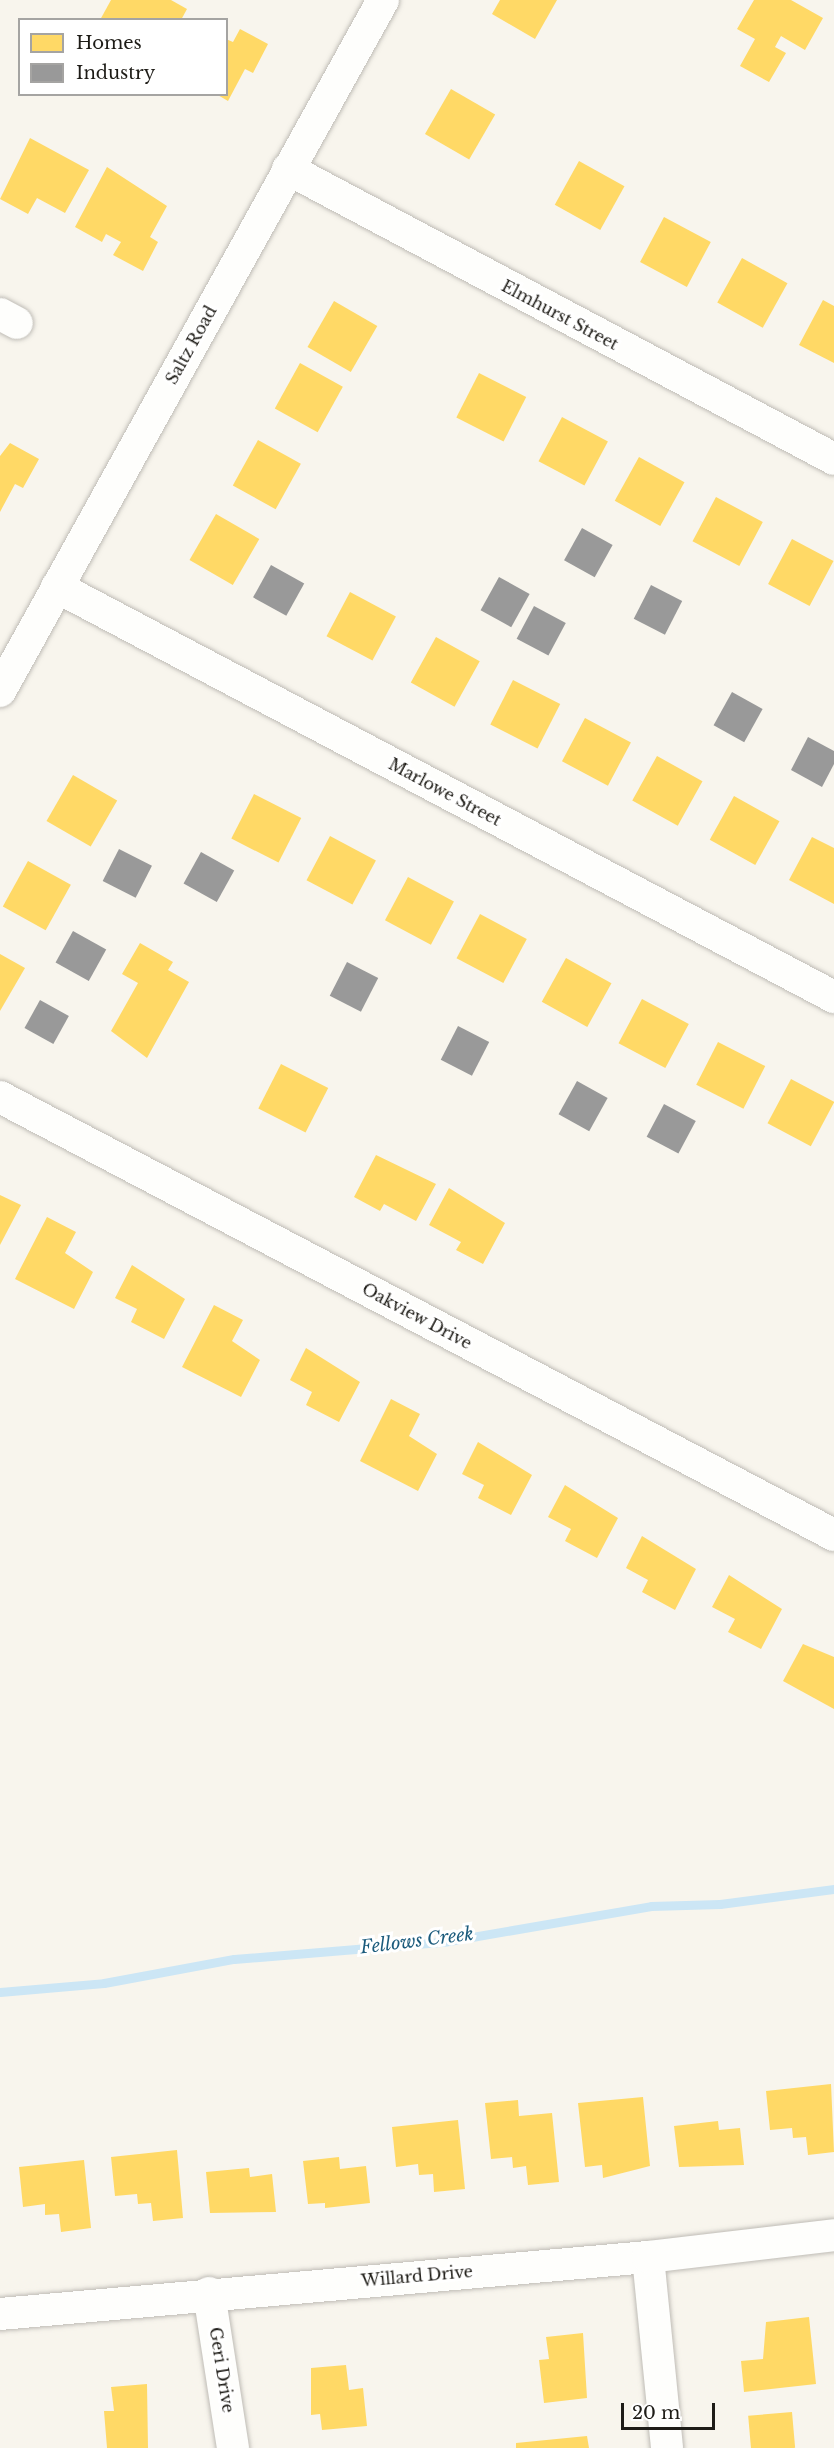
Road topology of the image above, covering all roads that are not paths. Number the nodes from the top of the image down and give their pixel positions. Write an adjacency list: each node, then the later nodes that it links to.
1 (383, 0): 2 (street, Saltz Road)
2 (288, 169): 3 (street, Elmhurst Street); 4 (street, Saltz Road)
3 (834, 459)
4 (57, 587): 5 (street, Saltz Road); 6 (street, Marlowe Street)
5 (0, 691)
6 (834, 997)
7 (0, 1096): 8 (street, Oakview Drive)
8 (834, 1535)
9 (834, 2235): 10 (street, Willard Drive)
10 (648, 2257): 11 (street, Willard Drive); 14 (street)
11 (209, 2293): 12 (street, Willard Drive); 13 (street, Geri Drive)
12 (0, 2314)
13 (233, 2448)
14 (667, 2448)

